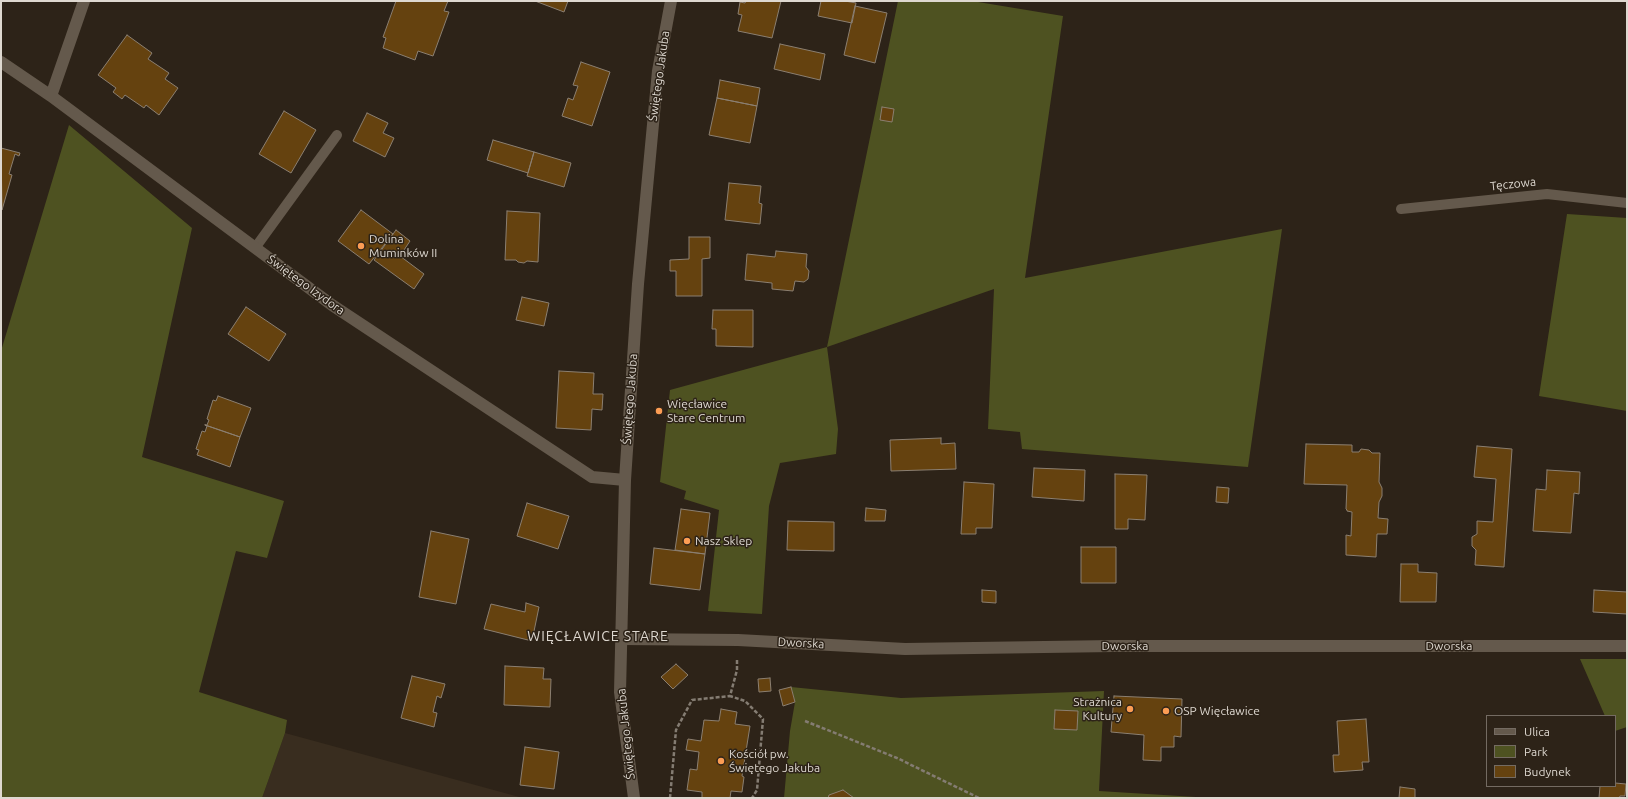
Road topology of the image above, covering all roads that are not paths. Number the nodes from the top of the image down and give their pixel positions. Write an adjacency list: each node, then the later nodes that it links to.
1 (84, 1): 4 (street)
2 (671, 1): 9 (street, Świętego Jakuba)
3 (1, 62): 4 (street, Świętego Izydora)
4 (51, 96): 8 (street, Świętego Izydora)
5 (337, 135): 8 (lane)
6 (1627, 203): 7 (lane, Tęczowa)
7 (1401, 209)
8 (255, 248): 9 (street, Świętego Izydora)
9 (625, 480): 10 (street, Świętego Jakuba)
10 (622, 639): 11 (street, Dworska); 12 (street, Świętego Jakuba)
11 (1627, 646)
12 (634, 798)

